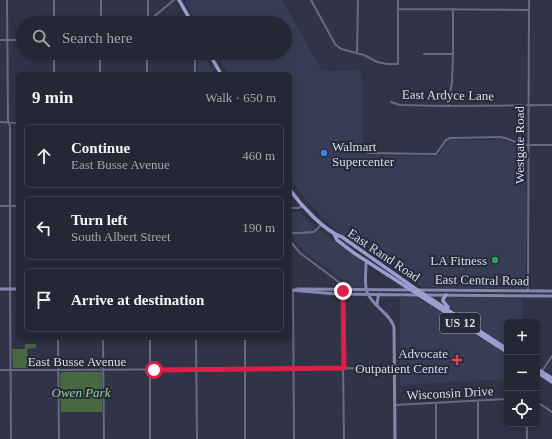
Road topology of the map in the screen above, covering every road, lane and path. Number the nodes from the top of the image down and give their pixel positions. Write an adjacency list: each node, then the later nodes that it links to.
1 (7, 0): 20 (street)
2 (54, 0): 14 (street)
3 (101, 0): 15 (street)
4 (148, 0): 16 (street)
5 (174, 0): 17 (street)
6 (179, 0): 18 (main road)
7 (311, 0): 22 (street)
8 (358, 0): 22 (street)
9 (398, 0): 11 (street)
10 (528, 0): 13 (street, Westgate Road)
11 (398, 9): 12 (street); 22 (street)
12 (453, 9): 13 (street); 24 (street)
13 (528, 10): 36 (street, Westgate Road)
14 (54, 16)
15 (101, 16)
16 (148, 16)
17 (155, 16)
18 (188, 16)
19 (0, 40): 20 (street)
20 (8, 40): 21 (street); 40 (street)
21 (16, 40)
22 (357, 53)
23 (424, 54): 24 (street)
24 (453, 54): 38 (street)
25 (54, 60): 30 (street)
26 (100, 60): 31 (street)
27 (148, 60): 32 (street)
28 (195, 60): 33 (street)
29 (213, 60): 34 (main road)
30 (54, 72)
31 (100, 72)
32 (147, 72)
33 (195, 72)
34 (220, 72)
35 (391, 102): 38 (street, East Ardyce Lane)
36 (528, 105): 37 (street, East Ardyce Lane); 38 (street, East Ardyce Lane); 42 (street, Westgate Road)
37 (552, 105)
38 (448, 106)
39 (0, 122): 40 (street)
40 (8, 122): 41 (street); 47 (street)
41 (16, 123)
42 (528, 145): 43 (street); 44 (street); 63 (street, Westgate Road)
43 (552, 145)
44 (367, 153)
45 (292, 192): 49 (main road, East Rand Road / US 12)
46 (0, 206): 47 (street)
47 (10, 206): 48 (street); 57 (street)
48 (16, 206)
49 (304, 206): 50 (street); 51 (main road, East Rand Road / US 12)
50 (292, 208)
51 (322, 224): 52 (street); 53 (main road, East Rand Road / US 12)
52 (292, 233)
53 (334, 234): 55 (main road, East Rand Road / US 12); 65 (main road, East Rand Road / US 12)
54 (292, 244): 62 (street)
55 (367, 261): 59 (main road); 61 (main road, East Rand Road / US 12)
56 (0, 289): 57 (main road)
57 (10, 289): 58 (main road); 87 (street)
58 (16, 289)
59 (366, 289): 61 (main road, East Central Road); 62 (main road, East Central Road); 66 (main road)
60 (292, 290): 62 (main road, East Central Road)
61 (410, 290): 65 (main road, East Rand Road / US 12)
62 (343, 291): 66 (main road, East Central Road); 83 (street)
63 (528, 291): 64 (main road, East Central Road); 65 (main road, East Central Road)
64 (552, 291)
65 (419, 293): 67 (main road, East Central Road); 68 (main road, East Central Road); 71 (main road, US 12); 79 (main road, US 12)
66 (368, 294): 67 (main road, East Central Road); 70 (main road)
67 (380, 294): 70 (main road)
68 (446, 295): 69 (main road, East Central Road); 71 (main road)
69 (552, 296)
70 (377, 305): 84 (main road)
71 (460, 317): 78 (main road, US 12)
72 (292, 329): 82 (street)
73 (58, 340): 88 (street)
74 (103, 340): 89 (street)
75 (150, 340): 90 (street)
76 (196, 340): 85 (street)
77 (245, 340): 81 (street)
78 (504, 347)
79 (504, 350)
80 (552, 356): 92 (street)
81 (245, 368): 82 (street, East Busse Avenue); 85 (street, East Busse Avenue); 108 (street)
82 (293, 368): 83 (street, East Busse Avenue); 109 (street)
83 (344, 368): 84 (street, East Busse Avenue); 110 (street)
84 (394, 368): 100 (main road)
85 (196, 369): 90 (street, East Busse Avenue); 107 (street)
86 (0, 370): 87 (street, East Busse Avenue)
87 (11, 370): 88 (street, East Busse Avenue); 103 (street)
88 (59, 370): 89 (street, East Busse Avenue); 104 (street)
89 (104, 370): 90 (street, East Busse Avenue); 105 (street)
90 (150, 370): 106 (street)
91 (540, 371): 94 (main road)
92 (542, 371)
93 (540, 374): 95 (main road)
94 (552, 378)
95 (552, 382)
96 (504, 399): 97 (street, Wisconsin Drive)
97 (478, 401): 98 (street, Wisconsin Drive); 113 (street)
98 (436, 403): 100 (street, Wisconsin Drive); 112 (street)
99 (540, 404): 101 (street)
100 (394, 405): 111 (main road)
101 (552, 412)
102 (527, 427): 114 (street)
103 (11, 439)
104 (59, 439)
105 (104, 439)
106 (150, 439)
107 (197, 439)
108 (245, 439)
109 (294, 439)
110 (344, 439)
111 (395, 439)
112 (436, 439)
113 (478, 439)
114 (527, 439)

